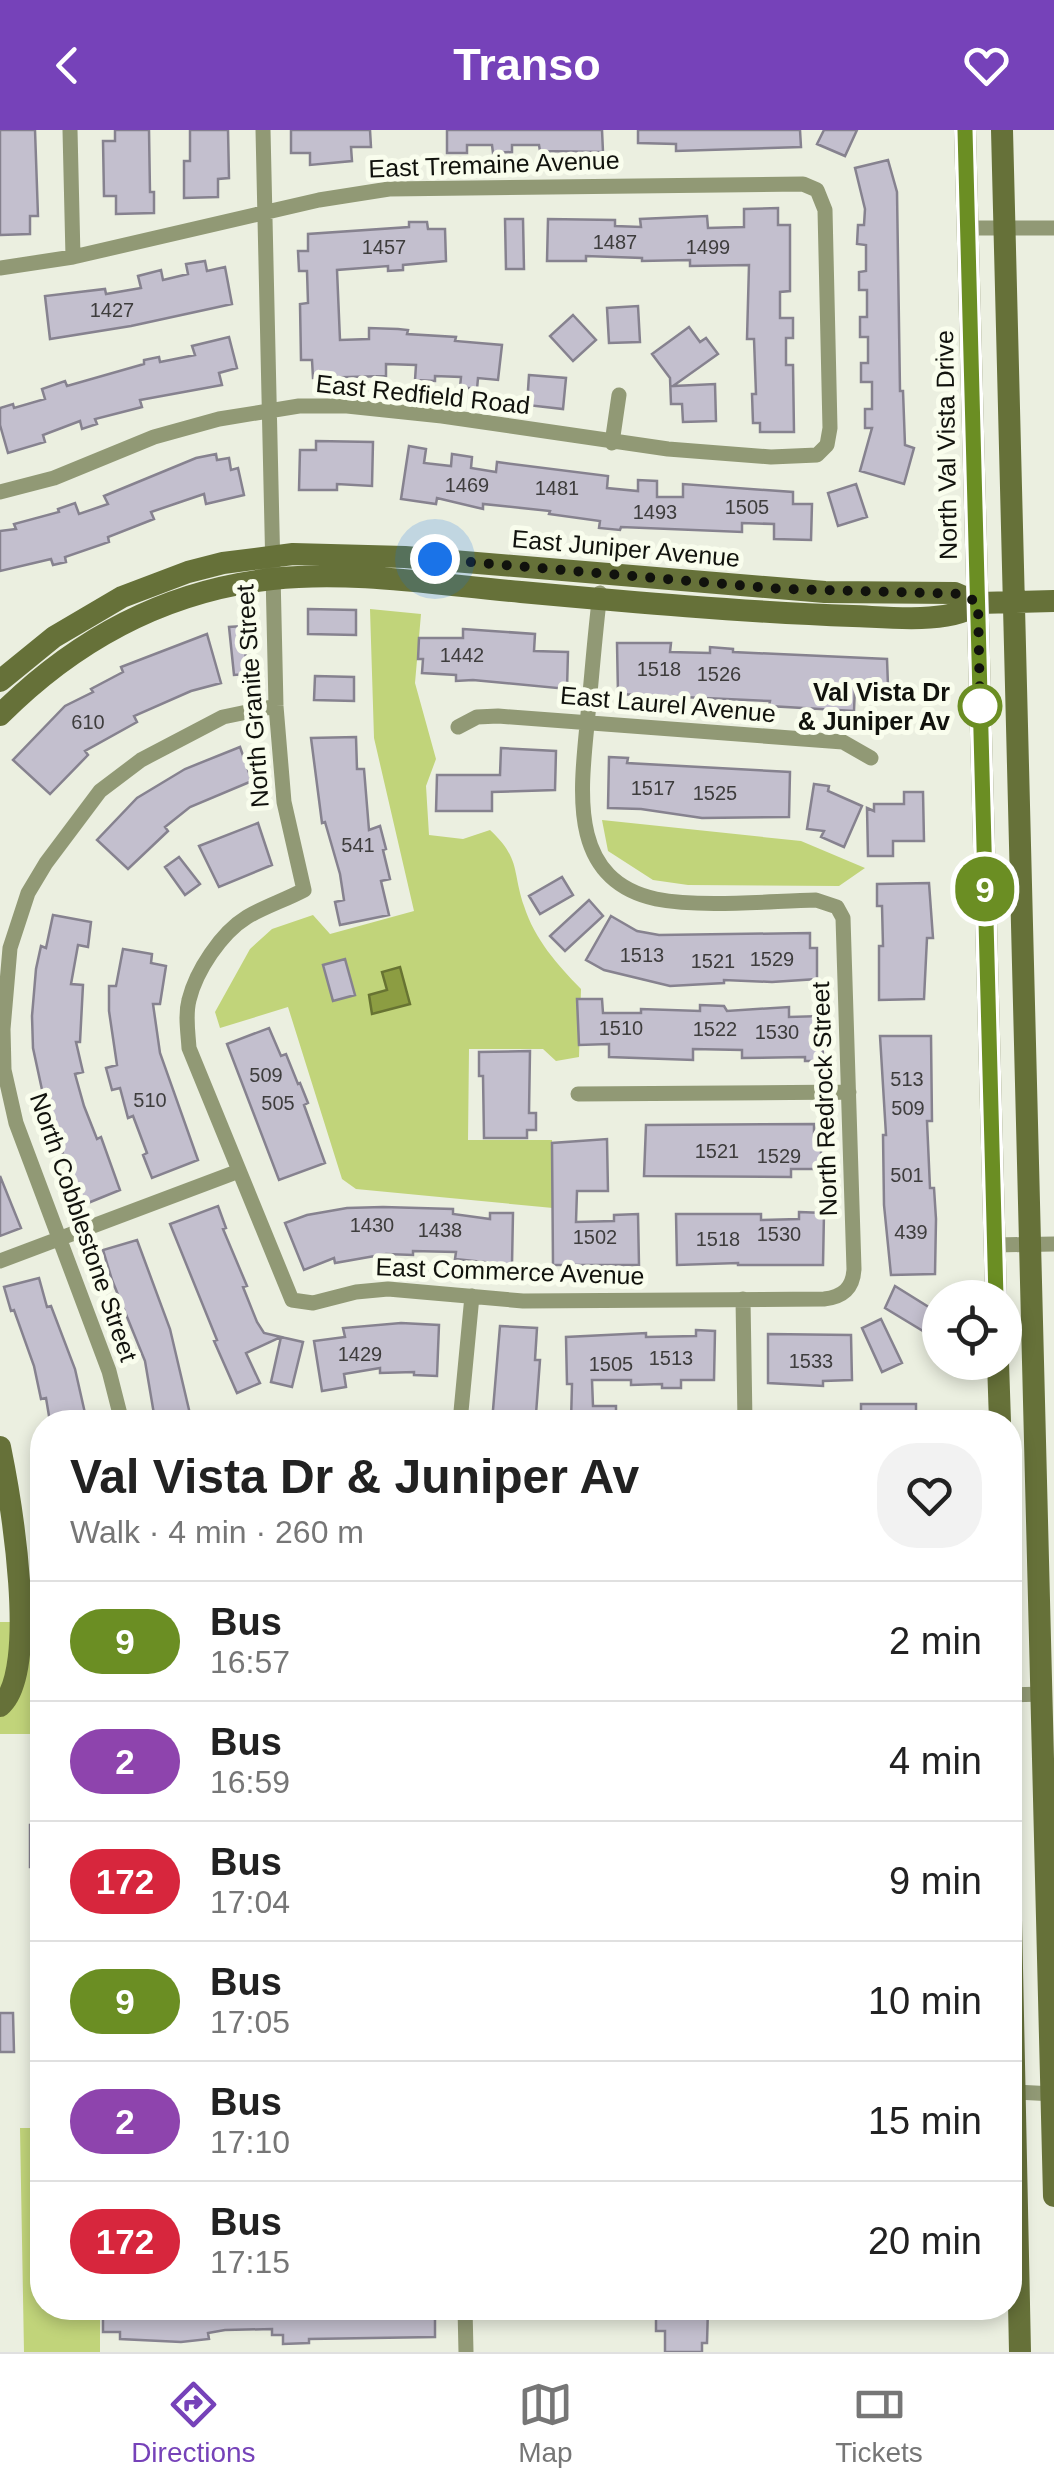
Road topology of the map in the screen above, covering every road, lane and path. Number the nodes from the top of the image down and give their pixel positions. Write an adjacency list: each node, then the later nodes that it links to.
1 (70, 130): 9 (street)
2 (263, 130): 5 (street, North Granite Street)
3 (965, 130): 6 (main road, North Val Vista Drive)
4 (1002, 130): 7 (main road)
5 (266, 212): 9 (street, East Tremaine Avenue); 12 (street, North Granite Street); 14 (street, East Tremaine Avenue)
6 (968, 228): 7 (street); 21 (main road, North Val Vista Drive)
7 (1005, 228): 8 (street); 20 (main road)
8 (1054, 228)
9 (73, 257): 10 (street, East Tremaine Avenue)
10 (0, 268)
11 (619, 395): 13 (street)
12 (270, 410): 13 (street, East Redfield Road); 15 (street, East Redfield Road); 16 (street, North Granite Street)
13 (612, 443): 14 (street, East Redfield Road)
14 (824, 451)
15 (0, 492)
16 (272, 567): 17 (main road, East Juniper Avenue); 18 (main road, East Juniper Avenue); 22 (main road, East Juniper Avenue); 23 (street, North Granite Street); 24 (main road, East Juniper Avenue)
17 (602, 574): 18 (street); 21 (main road, East Juniper Avenue)
18 (599, 599): 21 (main road, East Juniper Avenue); 25 (street)
19 (1054, 601): 20 (main road, East Juniper Avenue)
20 (1016, 602): 21 (main road, East Juniper Avenue); 32 (main road)
21 (978, 603): 33 (main road, North Val Vista Drive)
22 (0, 681)
23 (276, 706): 30 (street, North Granite Street); 31 (street, North Cobblestone Street)
24 (0, 715)
25 (588, 723): 26 (street, East Laurel Avenue); 27 (street, East Laurel Avenue); 28 (street, North Redrock Street)
26 (458, 727)
27 (872, 758)
28 (849, 1092): 29 (street); 36 (street, North Redrock Street)
29 (578, 1094)
30 (239, 1171): 31 (street); 39 (street, North Granite Street)
31 (61, 1239): 34 (street); 41 (street, North Cobblestone Street)
32 (1043, 1244): 33 (street); 46 (main road)
33 (995, 1245): 35 (main road, North Val Vista Drive)
34 (0, 1260)
35 (996, 1280)
36 (847, 1291): 38 (street, East Commerce Avenue)
37 (472, 1296): 38 (street, East Commerce Avenue); 39 (street, East Commerce Avenue); 42 (street)
38 (744, 1299): 43 (street)
39 (292, 1300)
40 (999, 1380): 44 (main road)
41 (119, 1410)
42 (461, 1410)
43 (745, 1410)
44 (1000, 1410)
45 (0, 1447): 48 (main road)
46 (1044, 1694): 47 (street); 50 (main road)
47 (1022, 1695)
48 (0, 1706)
49 (1022, 2092): 50 (street)
50 (1053, 2092): 51 (main road)
51 (1054, 2196)
52 (465, 2320): 54 (street)
53 (1018, 2320): 55 (main road)
54 (466, 2352)
55 (1020, 2352)

